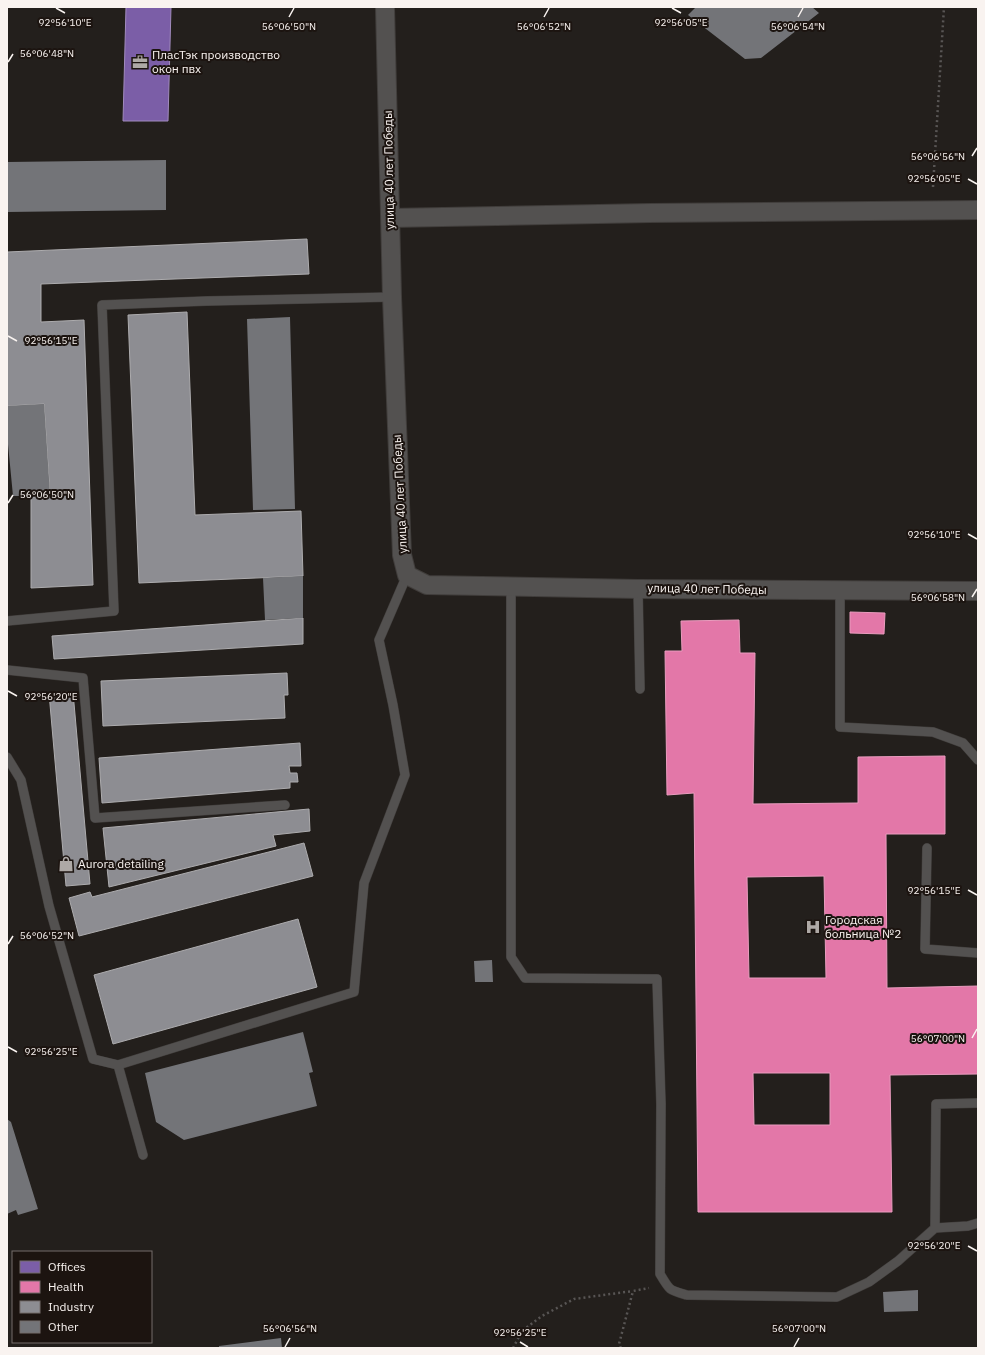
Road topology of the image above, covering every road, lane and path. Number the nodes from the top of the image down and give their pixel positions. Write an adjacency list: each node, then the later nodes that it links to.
1 (386, 7): 5 (street, улица 40 лет Победы)
2 (944, 7): 3 (path)
3 (933, 188)
4 (978, 210): 5 (street)
5 (390, 218): 6 (street, улица 40 лет Победы)
6 (392, 297): 7 (street, улица 40 лет Победы); 12 (lane)
7 (407, 576): 8 (street, улица 40 лет Победы); 20 (lane)
8 (511, 587): 9 (street, улица 40 лет Победы); 25 (lane)
9 (638, 589): 10 (street, улица 40 лет Победы); 14 (lane)
10 (840, 591): 11 (street, улица 40 лет Победы); 16 (lane)
11 (978, 591)
12 (7, 621)
13 (7, 670): 17 (lane)
14 (640, 690)
15 (7, 757): 20 (lane)
16 (978, 760)
17 (285, 805)
18 (927, 848): 19 (lane)
19 (978, 953)
20 (118, 1065): 22 (lane)
21 (978, 1103): 24 (lane)
22 (143, 1155)
23 (978, 1223): 24 (lane)
24 (934, 1228): 25 (lane)
25 (666, 1284): 26 (path)
26 (633, 1291): 27 (path); 28 (path)
27 (513, 1348)
28 (621, 1348)

